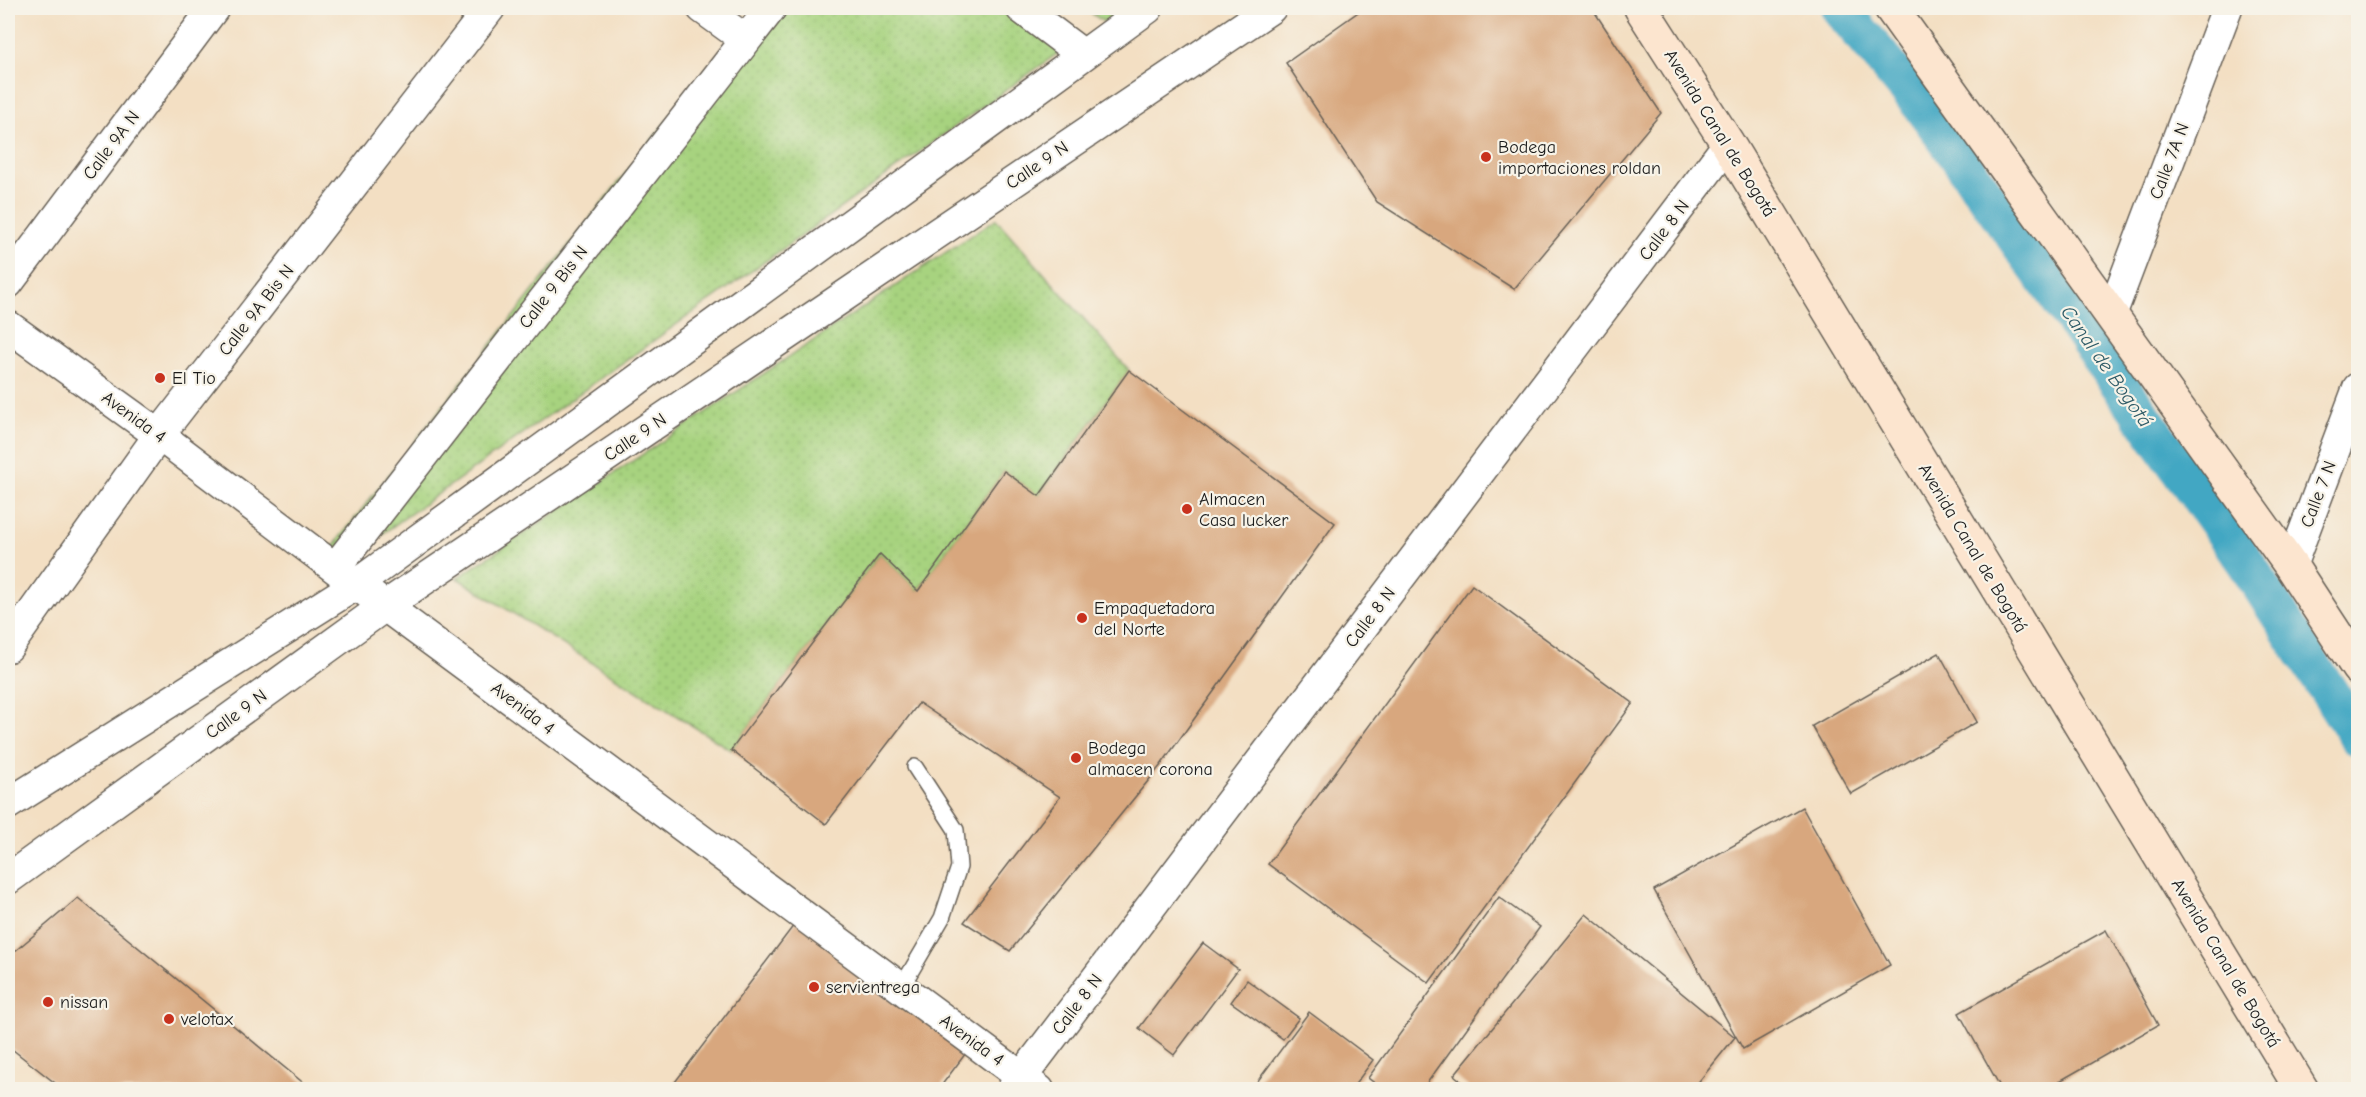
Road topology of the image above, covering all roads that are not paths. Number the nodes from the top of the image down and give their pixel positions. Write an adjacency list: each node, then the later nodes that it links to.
1 (214, 8): 14 (street, Calle 9A N)
2 (490, 8): 18 (street, Calle 9A Bis N)
3 (702, 8): 11 (street)
4 (771, 8): 11 (street, Calle 9 Bis N)
5 (1021, 8): 12 (street)
6 (1148, 8): 12 (street)
7 (1270, 8): 21 (street, Calle 9 N)
8 (1641, 8): 13 (main road, Avenida Canal de Bogotá)
9 (1891, 8): 15 (main road)
10 (2227, 8): 15 (street, Calle 7A N)
11 (746, 40): 20 (street, Calle 9 Bis N)
12 (1082, 54): 20 (street)
13 (1728, 144): 28 (street, Calle 8 N); 29 (main road, Avenida Canal de Bogotá)
14 (8, 284)
15 (2111, 315): 19 (main road)
16 (8, 326): 18 (street, Avenida 4)
17 (2358, 388): 19 (street, Calle 7 N)
18 (159, 435): 20 (street, Avenida 4); 22 (street, Calle 9A Bis N)
19 (2291, 566): 23 (main road)
20 (346, 575): 21 (street, Avenida 4); 25 (street)
21 (385, 606): 26 (street, Calle 9 N); 27 (street, Avenida 4)
22 (8, 647)
23 (2358, 668)
24 (915, 767): 27 (lane)
25 (8, 804)
26 (8, 879)
27 (902, 988): 28 (street, Avenida 4)
28 (1024, 1085)
29 (2302, 1089)

